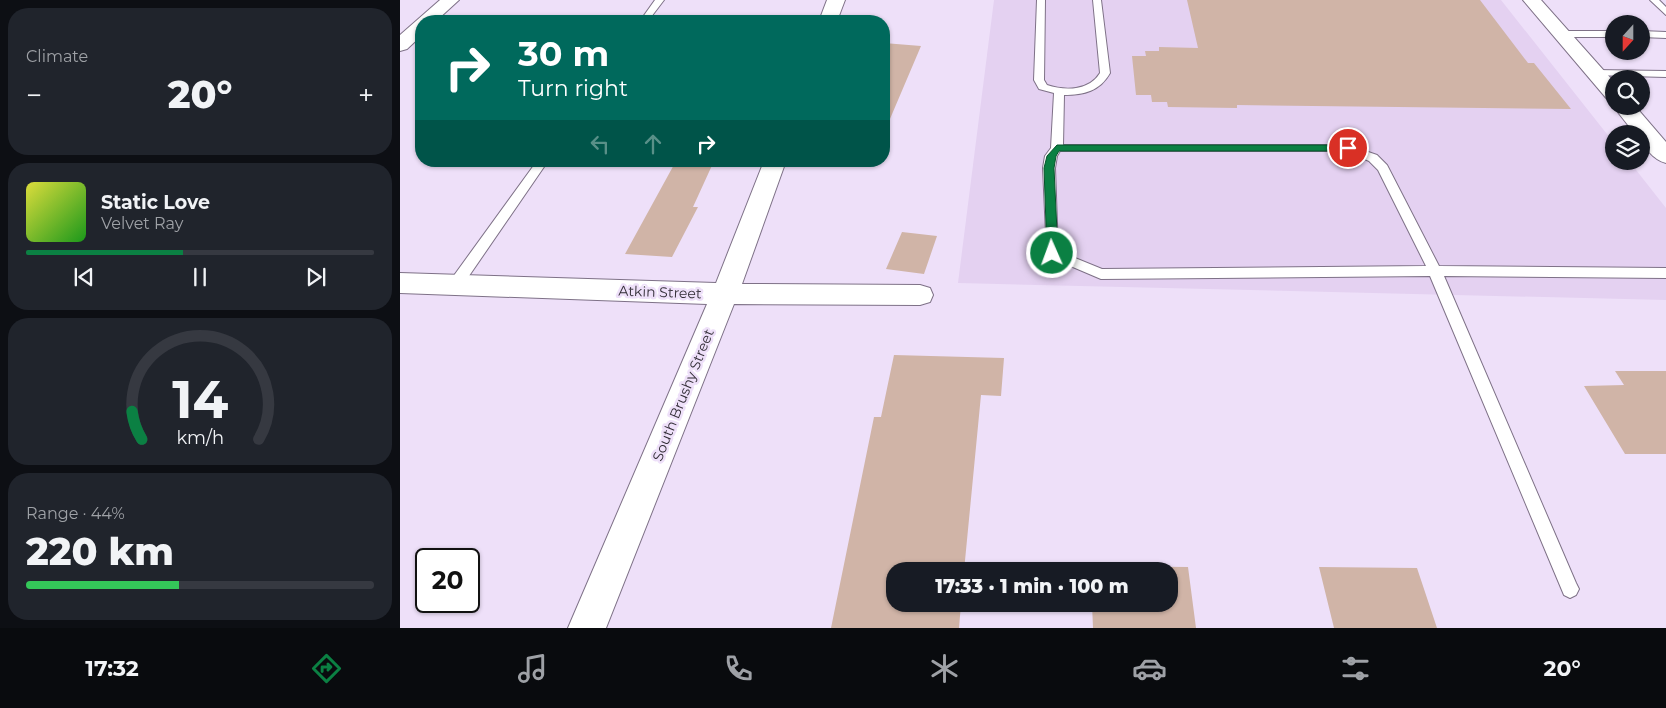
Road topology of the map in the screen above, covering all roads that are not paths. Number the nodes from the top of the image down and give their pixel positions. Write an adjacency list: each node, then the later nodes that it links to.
1 (450, 0): 9 (street)
2 (660, 0): 10 (lane)
3 (836, 0): 11 (street)
4 (1041, 0): 21 (lane)
5 (1097, 0): 21 (lane)
6 (1532, 0): 13 (street)
7 (1654, 0): 8 (lane)
8 (1666, 12)
9 (433, 15)
10 (649, 15)
11 (830, 15)
12 (415, 31): 17 (street)
13 (1561, 34): 14 (lane); 18 (street)
14 (1605, 34)
15 (1650, 34): 16 (lane)
16 (1666, 35)
17 (400, 45)
18 (1595, 73): 19 (lane); 20 (street)
19 (1666, 74)
20 (1605, 85)
21 (1059, 92): 23 (lane)
22 (1631, 115): 24 (street)
23 (1057, 148): 27 (lane); 27 (lane)
24 (1666, 156)
25 (539, 167): 30 (lane)
26 (773, 167): 31 (street, South Brushy Street)
27 (1435, 271): 28 (lane); 33 (lane)
28 (1666, 273)
29 (400, 284): 30 (street, Atkin Street)
30 (455, 285): 31 (street, Atkin Street)
31 (725, 294): 32 (street, Atkin Street); 34 (street, South Brushy Street)
32 (920, 295)
33 (1570, 589)
34 (587, 628)

